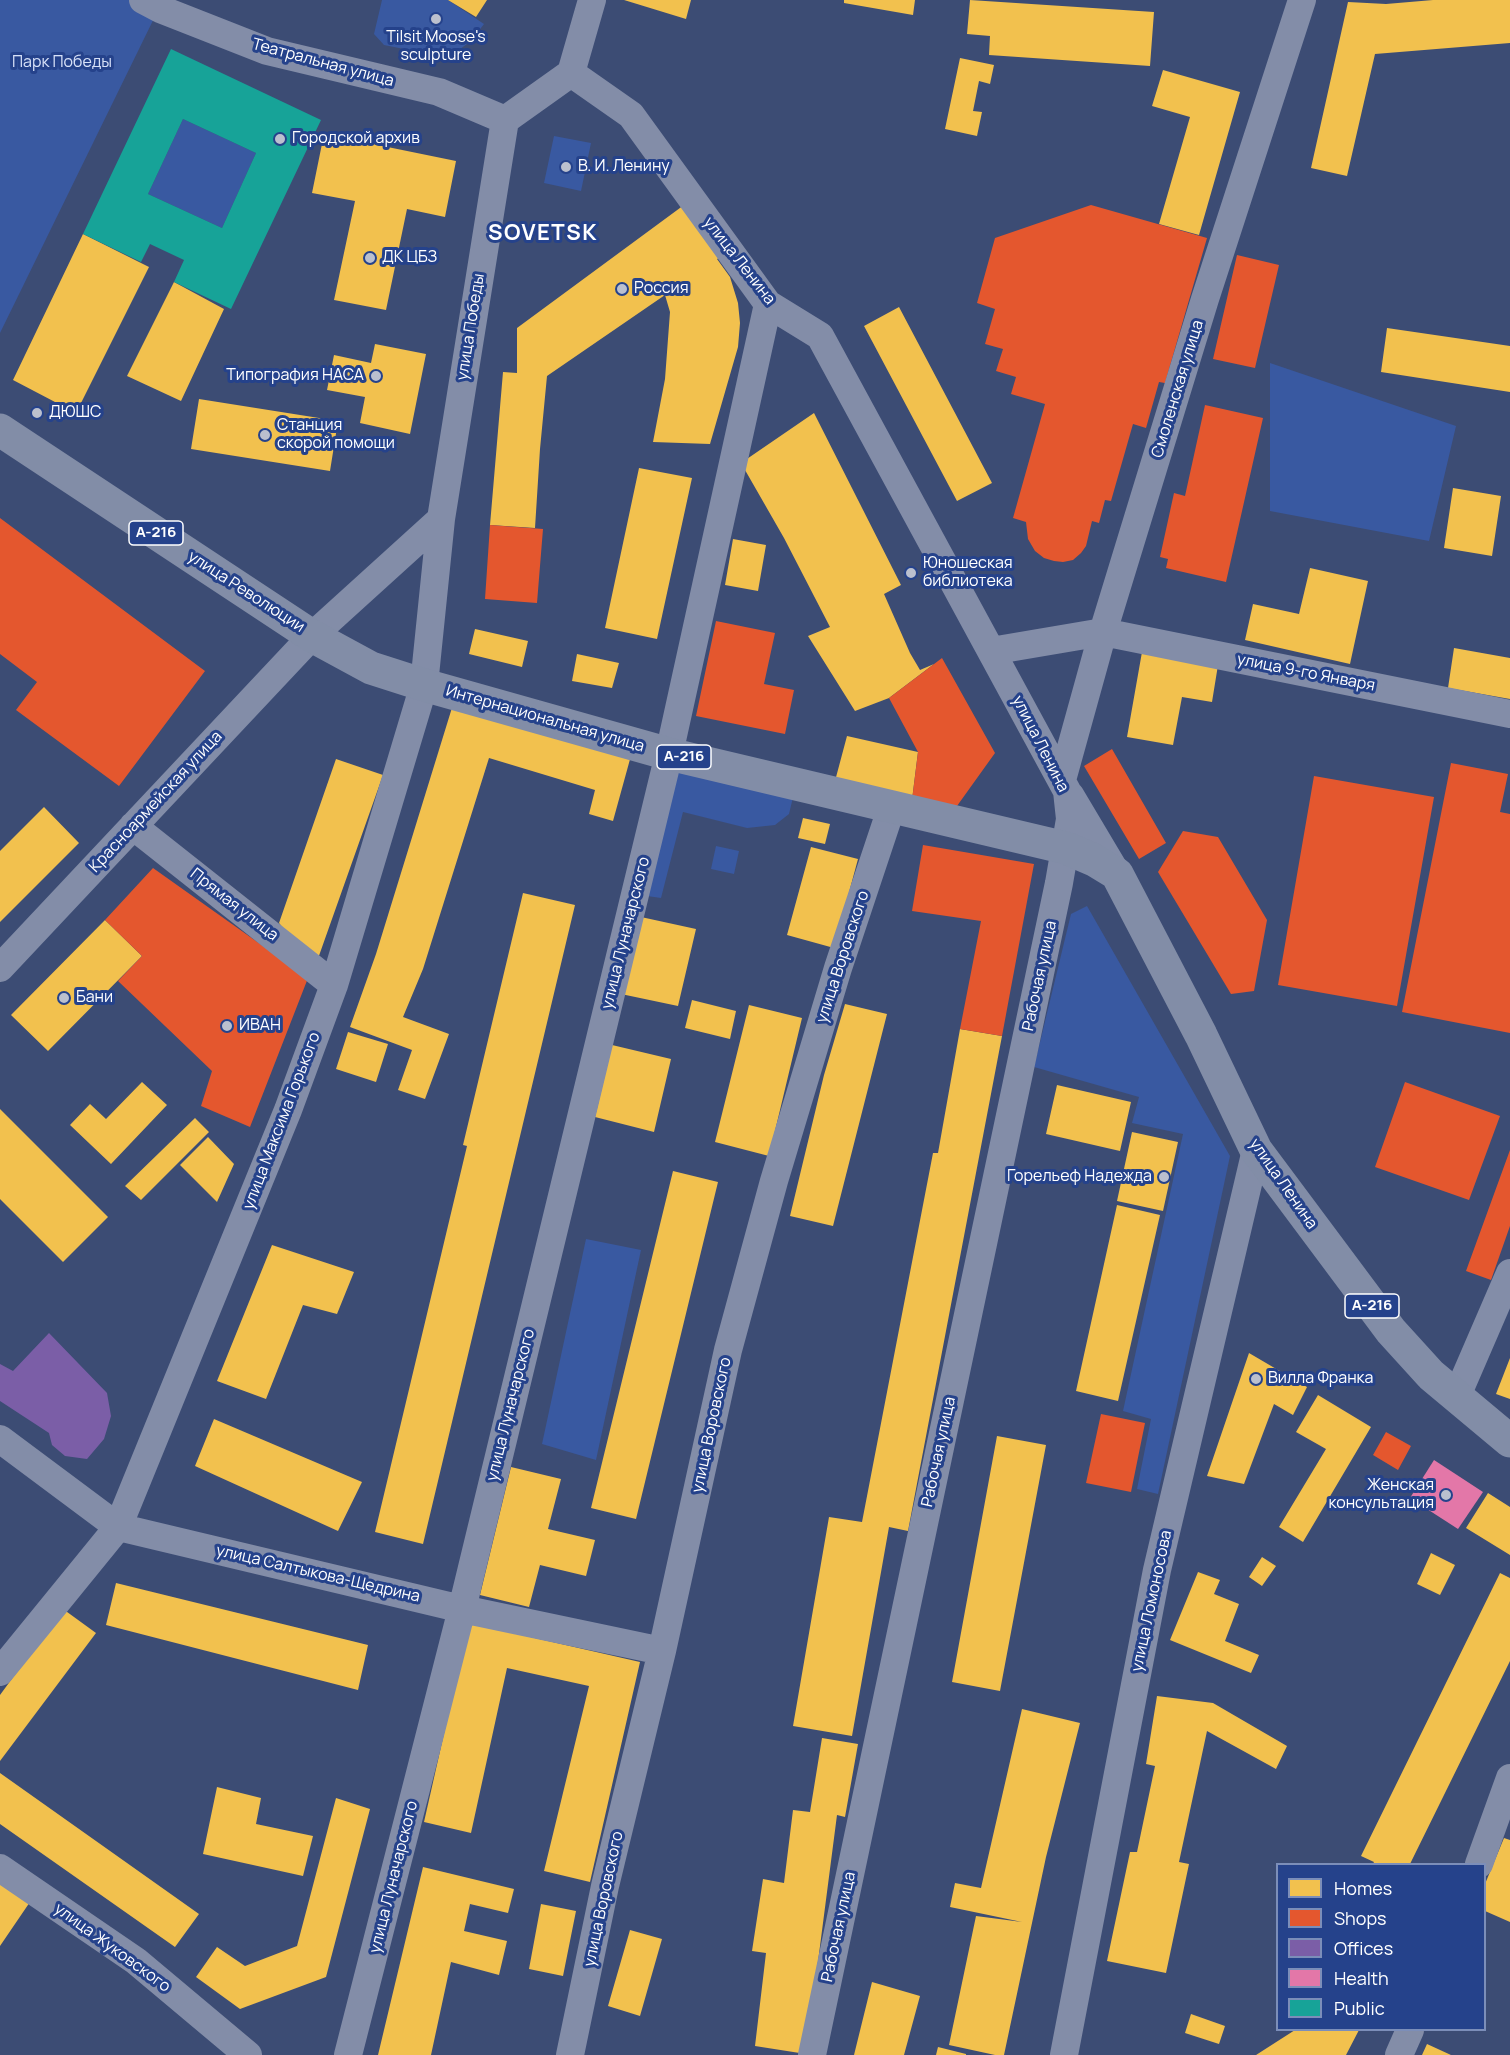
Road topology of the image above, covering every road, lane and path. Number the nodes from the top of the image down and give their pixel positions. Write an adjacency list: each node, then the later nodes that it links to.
1 (143, 0): 5 (street, Театральная улица)
2 (592, 0): 4 (street)
3 (1302, 0): 9 (street, Смоленская улица)
4 (572, 73): 5 (street); 6 (street, улица Ленина)
5 (505, 120): 8 (street, улица Победы)
6 (768, 304): 11 (street, улица Ленина); 14 (street, улица Луначарского)
7 (0, 429): 10 (main road, улица Революции / А-216)
8 (441, 519): 10 (street); 12 (street, улица Максима Горького)
9 (1103, 632): 11 (street); 13 (street, улица 9-го Января); 15 (street, Смоленская улица)
10 (312, 636): 12 (main road, Интернациональная улица / А-216); 17 (street, Красноармейская улица)
11 (991, 651): 15 (street, улица Ленина)
12 (424, 685): 14 (main road, Интернациональная улица / А-216); 21 (street, улица Максима Горького)
13 (1510, 714)
14 (669, 754): 16 (main road, Интернациональная улица / А-216); 28 (street, улица Луначарского)
15 (1064, 786): 18 (street, улица Ленина); 19 (street)
16 (892, 806): 18 (main road, Интернациональная улица / А-216); 29 (street, улица Воровского)
17 (133, 826): 20 (street, Красноармейская улица); 21 (street, Прямая улица)
18 (1066, 848): 19 (main road, А-216); 38 (street, Рабочая улица)
19 (1117, 874): 22 (main road, улица Ленина / А-216)
20 (0, 968)
21 (334, 985): 27 (street, улица Максима Горького)
22 (1256, 1150): 24 (main road, улица Ленина / А-216); 39 (street, улица Ломоносова)
23 (1510, 1273): 24 (street)
24 (1456, 1398): 26 (main road, улица Ленина / А-216)
25 (0, 1439): 27 (street, улица Салтыкова-Щедрина)
26 (1510, 1441)
27 (118, 1527): 28 (street, улица Салтыкова-Щедрина); 30 (street, улица Максима Горького)
28 (462, 1609): 29 (street, улица Салтыкова-Щедрина); 36 (street, улица Луначарского)
29 (662, 1651): 37 (street, улица Воровского)
30 (0, 1672)
31 (1510, 1778): 32 (street)
32 (1479, 1863)
33 (0, 1868): 35 (street, улица Жуковского)
34 (1410, 2031): 40 (street)
35 (248, 2055)
36 (348, 2055)
37 (570, 2055)
38 (812, 2055)
39 (1064, 2055)
40 (1399, 2055)

